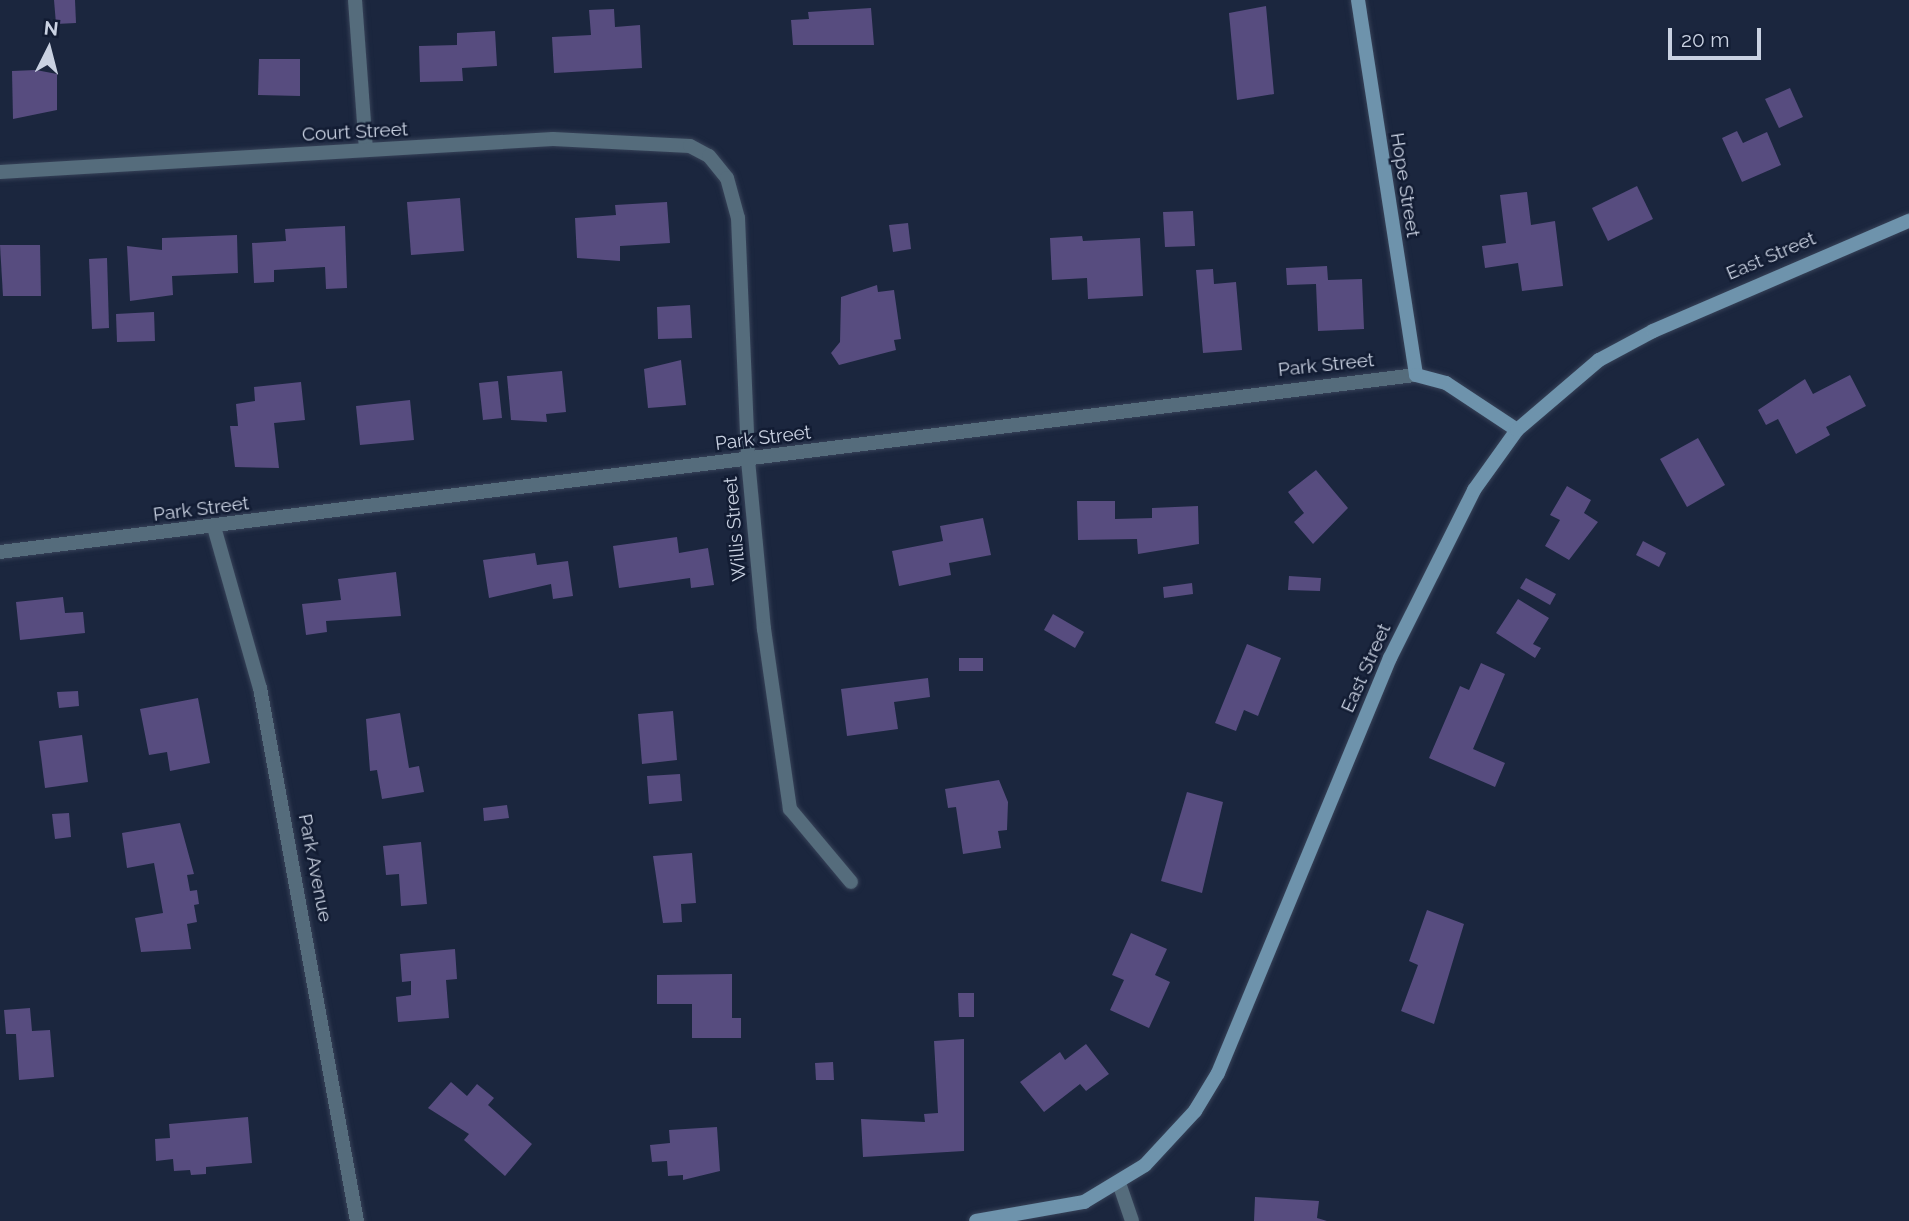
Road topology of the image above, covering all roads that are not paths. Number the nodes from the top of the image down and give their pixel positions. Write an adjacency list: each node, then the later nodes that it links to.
1 (355, 0): 3 (street)
2 (1358, 0): 7 (main road, Hope Street)
3 (366, 150): 4 (street, Court Street); 5 (street, Court Street)
4 (709, 156): 9 (street, Willis Street)
5 (0, 172)
6 (1909, 221): 8 (main road, East Street)
7 (1416, 375): 8 (main road, Park Street); 9 (street, Park Street)
8 (1517, 429): 13 (main road, East Street)
9 (748, 460): 10 (street, Park Street); 12 (street, Willis Street)
10 (214, 527): 11 (street, Park Street); 14 (street, Park Avenue)
11 (0, 552)
12 (851, 882)
13 (1119, 1183): 15 (main road, East Street); 16 (street)
14 (357, 1221)
15 (976, 1221)
16 (1132, 1221)

